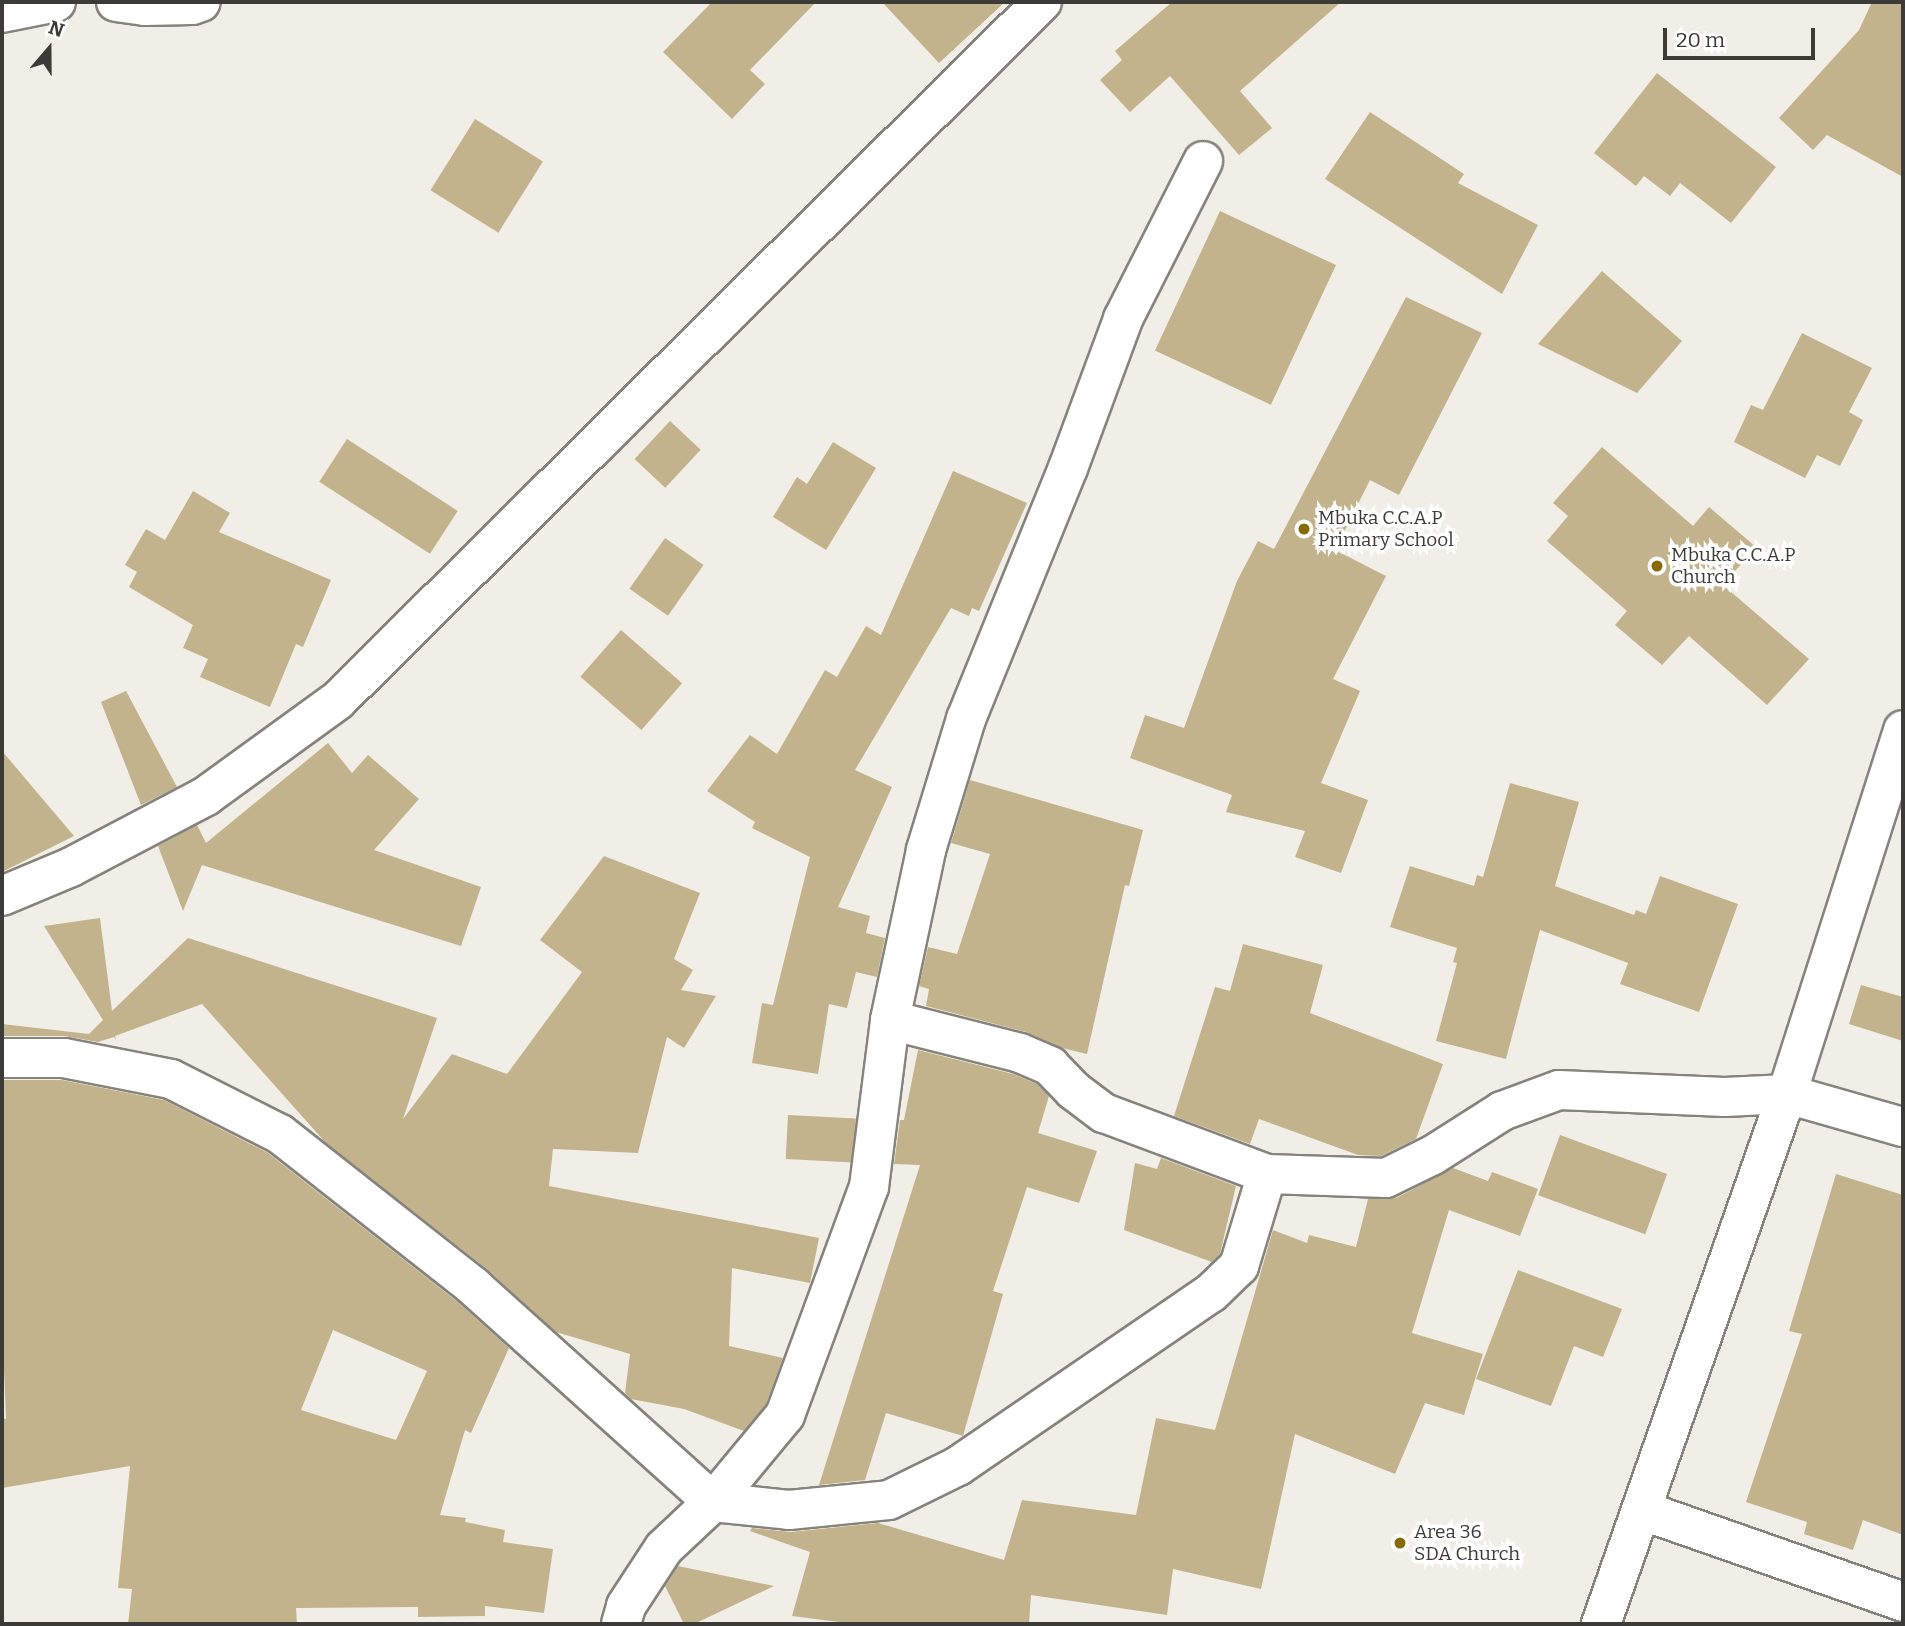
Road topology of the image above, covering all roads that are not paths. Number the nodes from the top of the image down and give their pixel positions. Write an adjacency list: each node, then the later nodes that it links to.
1 (56, 2): 5 (street)
2 (116, 2): 3 (street)
3 (201, 2)
4 (1042, 2): 8 (street)
5 (12, 8)
6 (1203, 161): 9 (street)
7 (1903, 730): 11 (street)
8 (2, 896)
9 (890, 1020): 13 (street); 14 (street)
10 (2, 1058): 14 (street)
11 (1787, 1094): 12 (street); 13 (street); 15 (street)
12 (1903, 1127)
13 (1267, 1174): 14 (street)
14 (713, 1502): 17 (street)
15 (1641, 1510): 16 (street); 18 (street)
16 (1903, 1602)
17 (621, 1624)
18 (1601, 1624)

